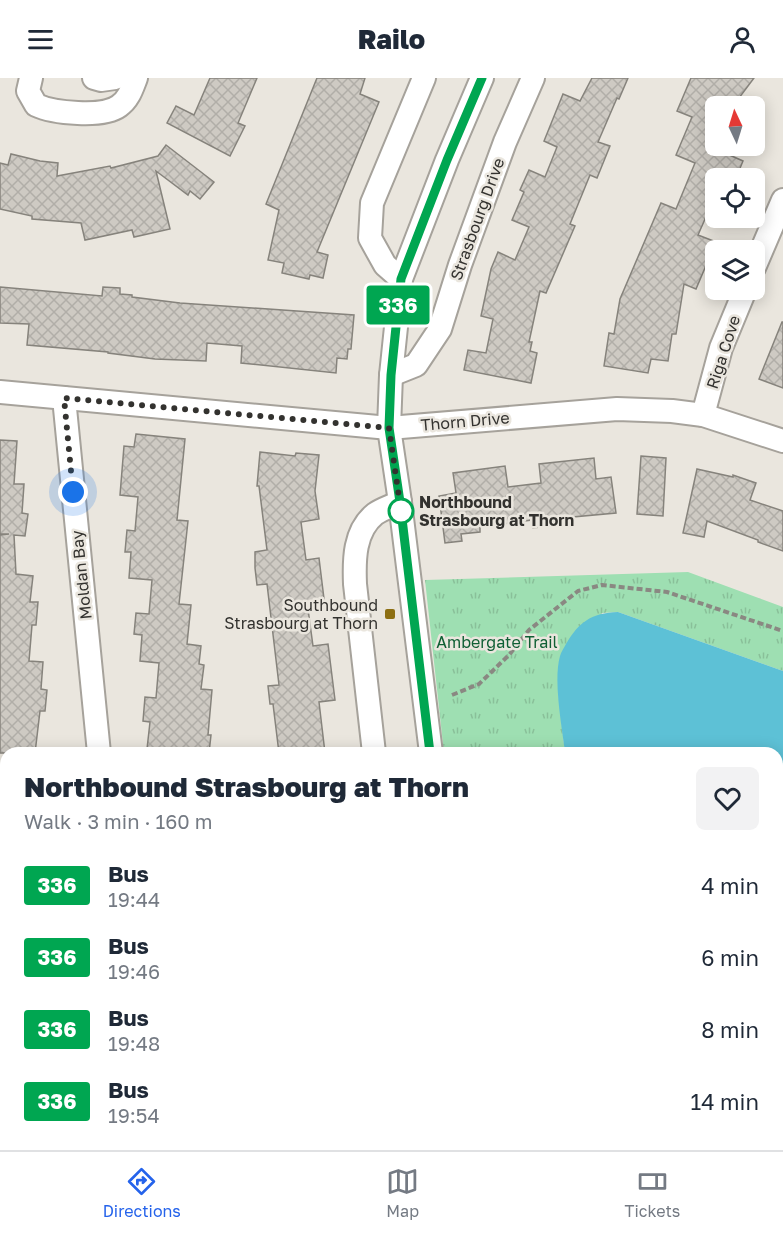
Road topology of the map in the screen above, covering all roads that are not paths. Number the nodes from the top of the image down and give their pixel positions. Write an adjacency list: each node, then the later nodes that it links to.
1 (30, 78): 4 (street)
2 (93, 78): 3 (street)
3 (115, 78)
4 (136, 78)
5 (424, 78): 10 (street)
6 (482, 78): 10 (street)
7 (533, 78): 12 (street, Strasbourg Drive)
8 (783, 200): 9 (street)
9 (765, 242)
10 (401, 279): 12 (street)
11 (741, 300): 15 (street, Riga Cove)
12 (391, 375): 16 (street)
13 (0, 392): 14 (street, Thorn Drive)
14 (64, 398): 16 (street, Thorn Drive); 19 (street, Moldan Bay)
15 (704, 416): 16 (street, Thorn Drive); 17 (street, Thorn Drive)
16 (389, 428): 18 (street)
17 (783, 441)
18 (400, 502): 20 (street); 21 (street)
19 (98, 747)
20 (373, 747)
21 (429, 747)

